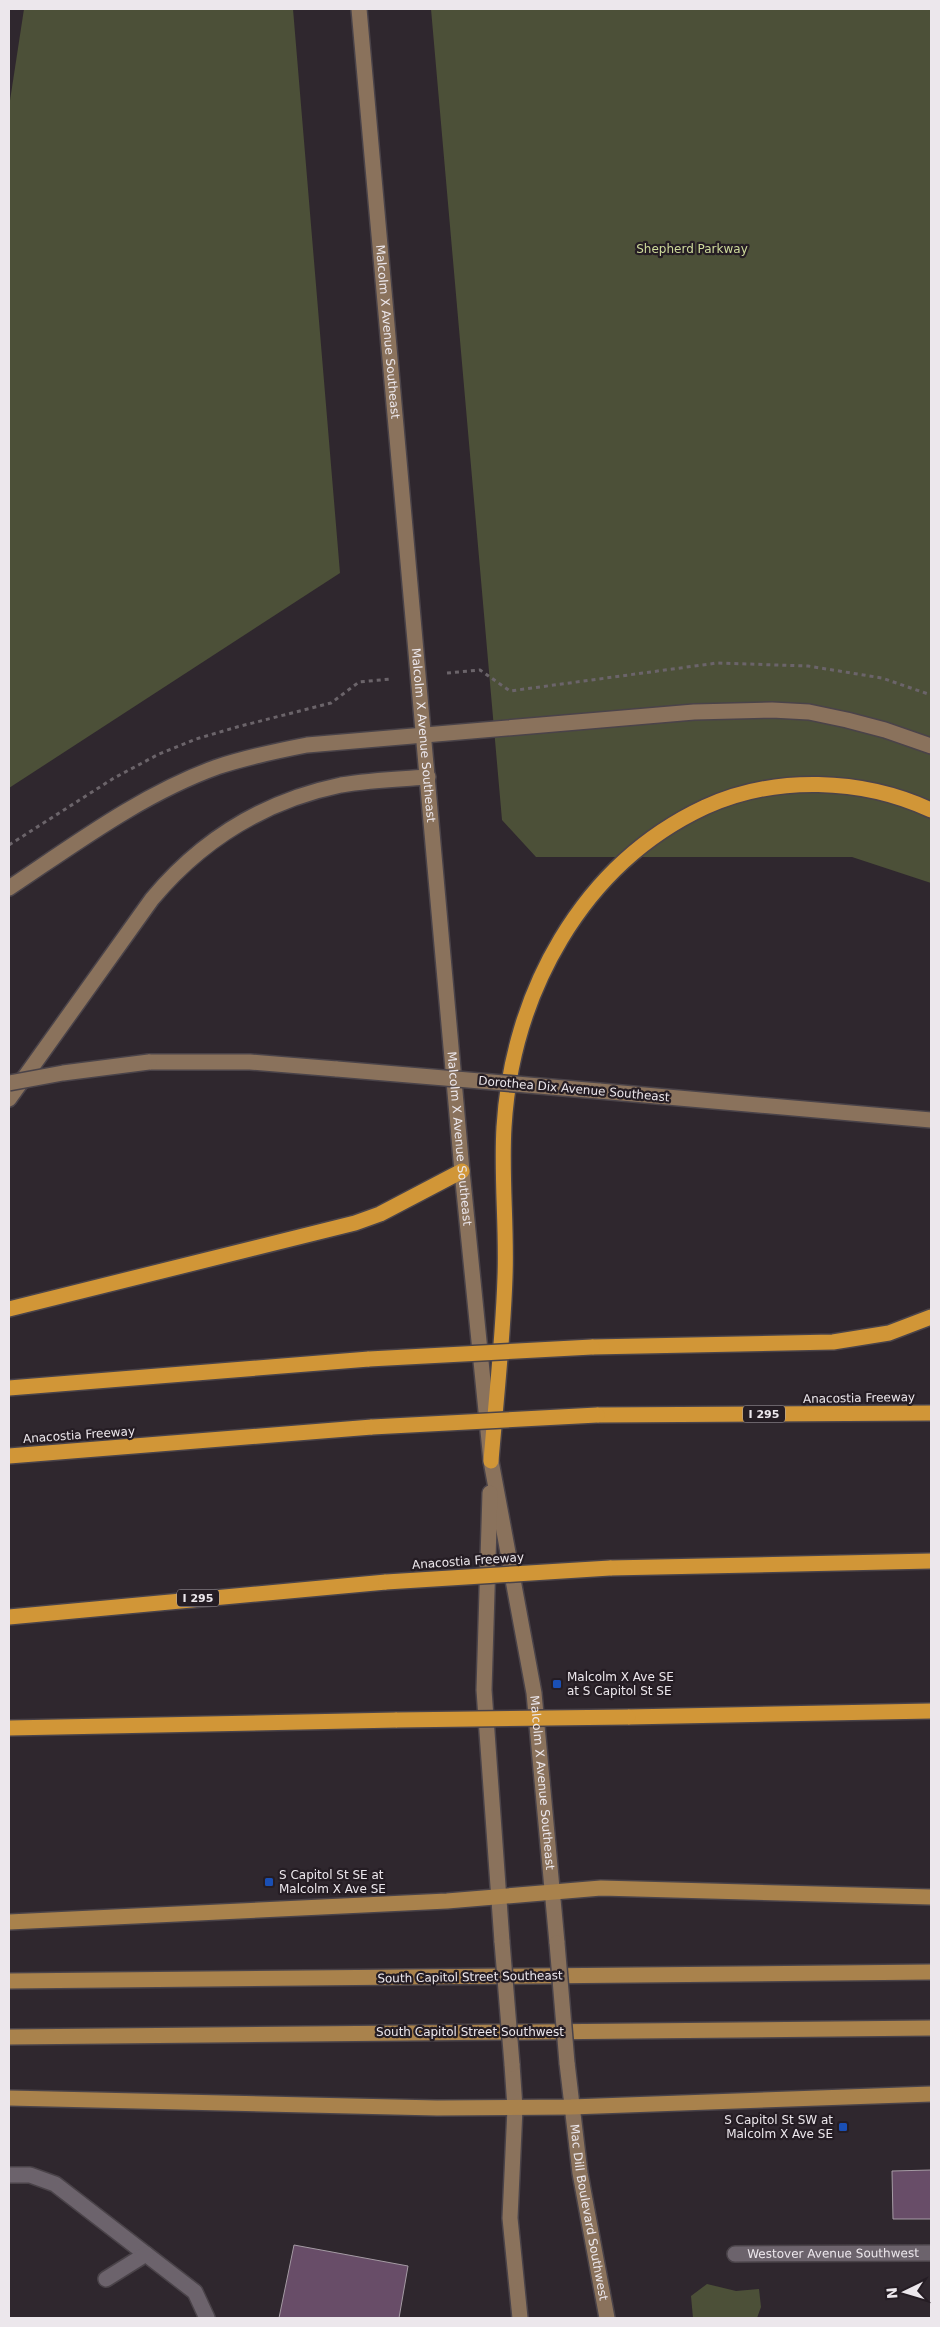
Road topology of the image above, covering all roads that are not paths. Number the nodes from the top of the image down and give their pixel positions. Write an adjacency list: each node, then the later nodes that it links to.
1 (359, 9): 2 (main road, Malcolm X Avenue Southeast)
2 (424, 735): 3 (main road); 4 (main road, Malcolm X Avenue Southeast); 6 (main road)
3 (931, 746)
4 (428, 777): 8 (main road); 10 (main road, Malcolm X Avenue Southeast)
5 (931, 810): 16 (highway)
6 (9, 888)
7 (9, 1083): 9 (main road, Dorothea Dix Avenue Southeast, bridge)
8 (9, 1099)
9 (931, 1120)
10 (462, 1171): 11 (highway); 16 (main road, Malcolm X Avenue Southeast)
11 (9, 1309)
12 (931, 1318): 13 (highway, bridge)
13 (9, 1388)
14 (931, 1413): 15 (highway, Anacostia Freeway / I 295, bridge)
15 (9, 1456)
16 (491, 1461): 21 (main road, Malcolm X Avenue Southeast); 22 (main road, Malcolm X Avenue Southeast)
17 (931, 1561): 18 (highway, Anacostia Freeway / I 295, bridge)
18 (9, 1617)
19 (931, 1711): 20 (highway, bridge)
20 (9, 1728)
21 (552, 1892): 22 (main road); 23 (main road); 32 (main road, Malcolm X Avenue Southeast, bridge)
22 (498, 1896): 24 (main road); 31 (main road, Malcolm X Avenue Southeast, bridge)
23 (931, 1896)
24 (9, 1922)
25 (931, 1972): 26 (main road, South Capitol Street Southeast)
26 (9, 1982)
27 (931, 2028): 28 (main road, South Capitol Street Southwest)
28 (9, 2037)
29 (931, 2094): 32 (main road)
30 (9, 2098): 31 (main road)
31 (515, 2108): 32 (main road); 39 (main road)
32 (571, 2108): 40 (main road, Mac Dill Boulevard Southwest)
33 (9, 2175): 35 (street)
34 (931, 2253): 36 (street, Westover Avenue Southwest)
35 (146, 2254): 37 (street); 38 (street)
36 (735, 2254)
37 (106, 2279)
38 (208, 2318)
39 (520, 2318)
40 (607, 2318)

